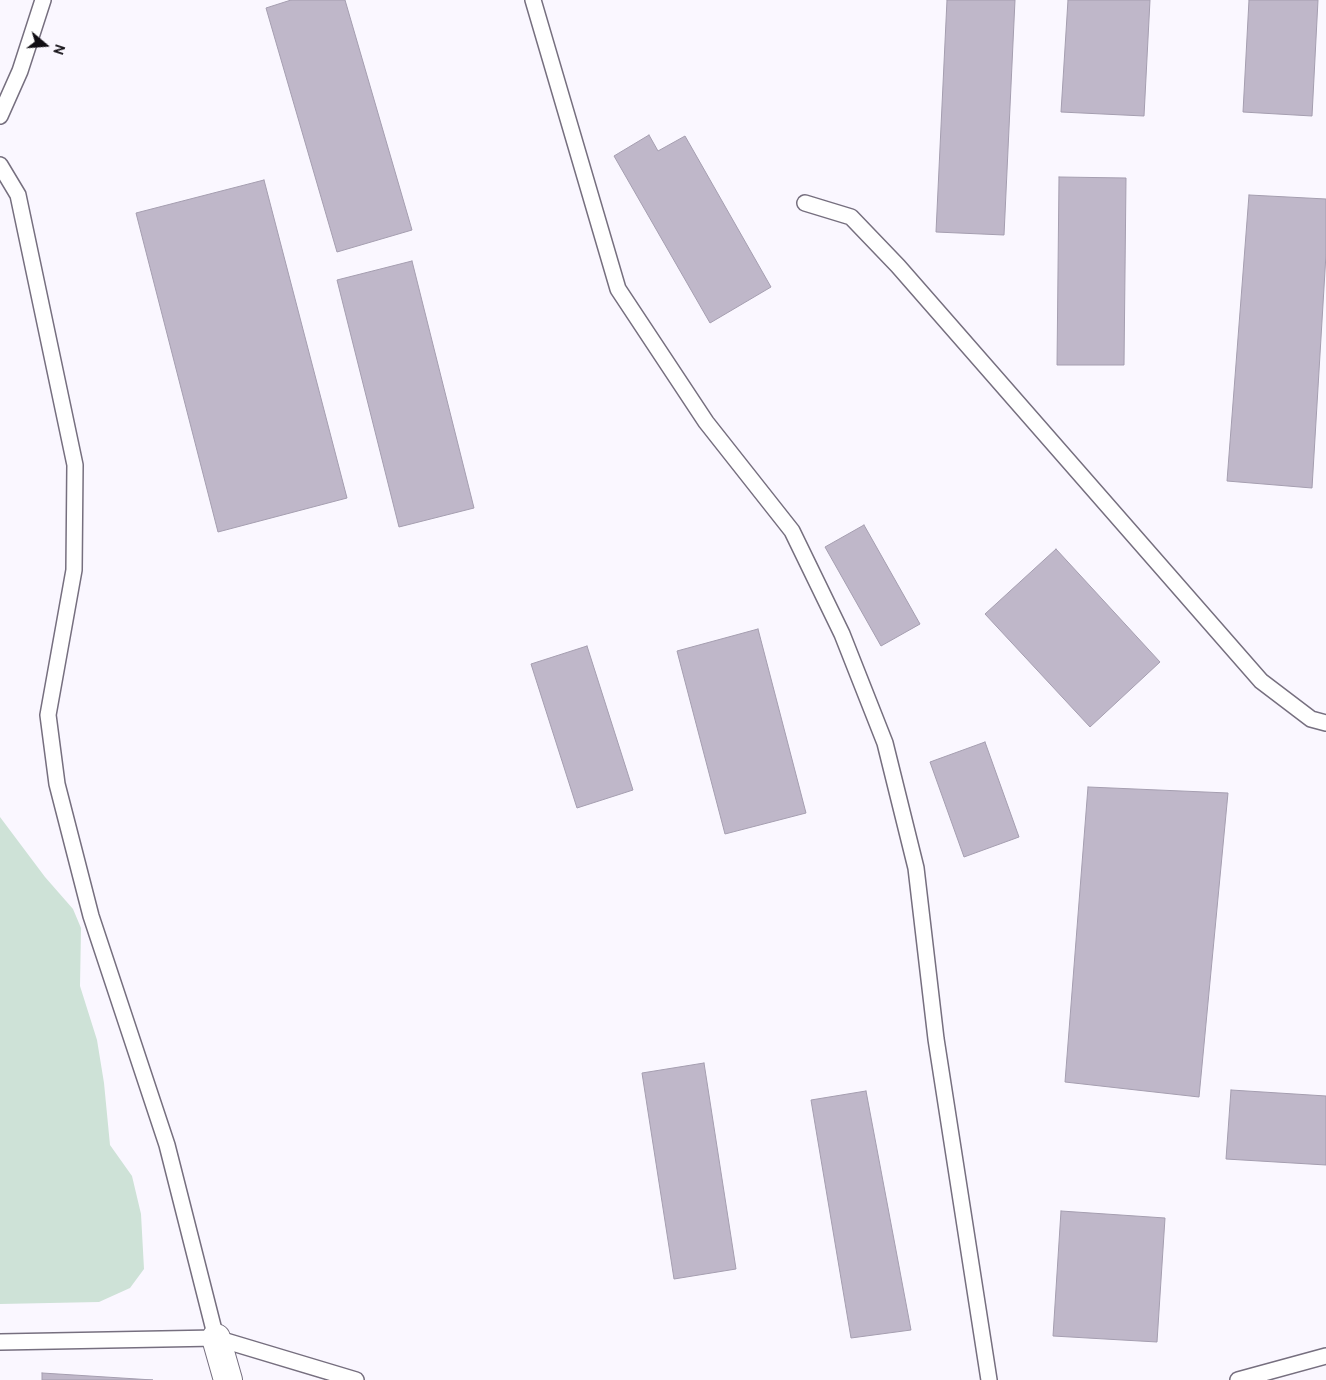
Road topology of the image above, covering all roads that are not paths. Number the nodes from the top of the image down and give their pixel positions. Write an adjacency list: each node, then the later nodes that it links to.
1 (43, 0): 3 (lane)
2 (533, 0): 12 (lane)
3 (0, 116)
4 (0, 164): 7 (lane)
5 (805, 203): 6 (lane)
6 (1326, 723)
7 (216, 1338): 8 (lane); 10 (street); 11 (lane)
8 (0, 1342)
9 (1326, 1356): 13 (lane)
10 (228, 1380)
11 (356, 1380)
12 (989, 1380)
13 (1238, 1380)

